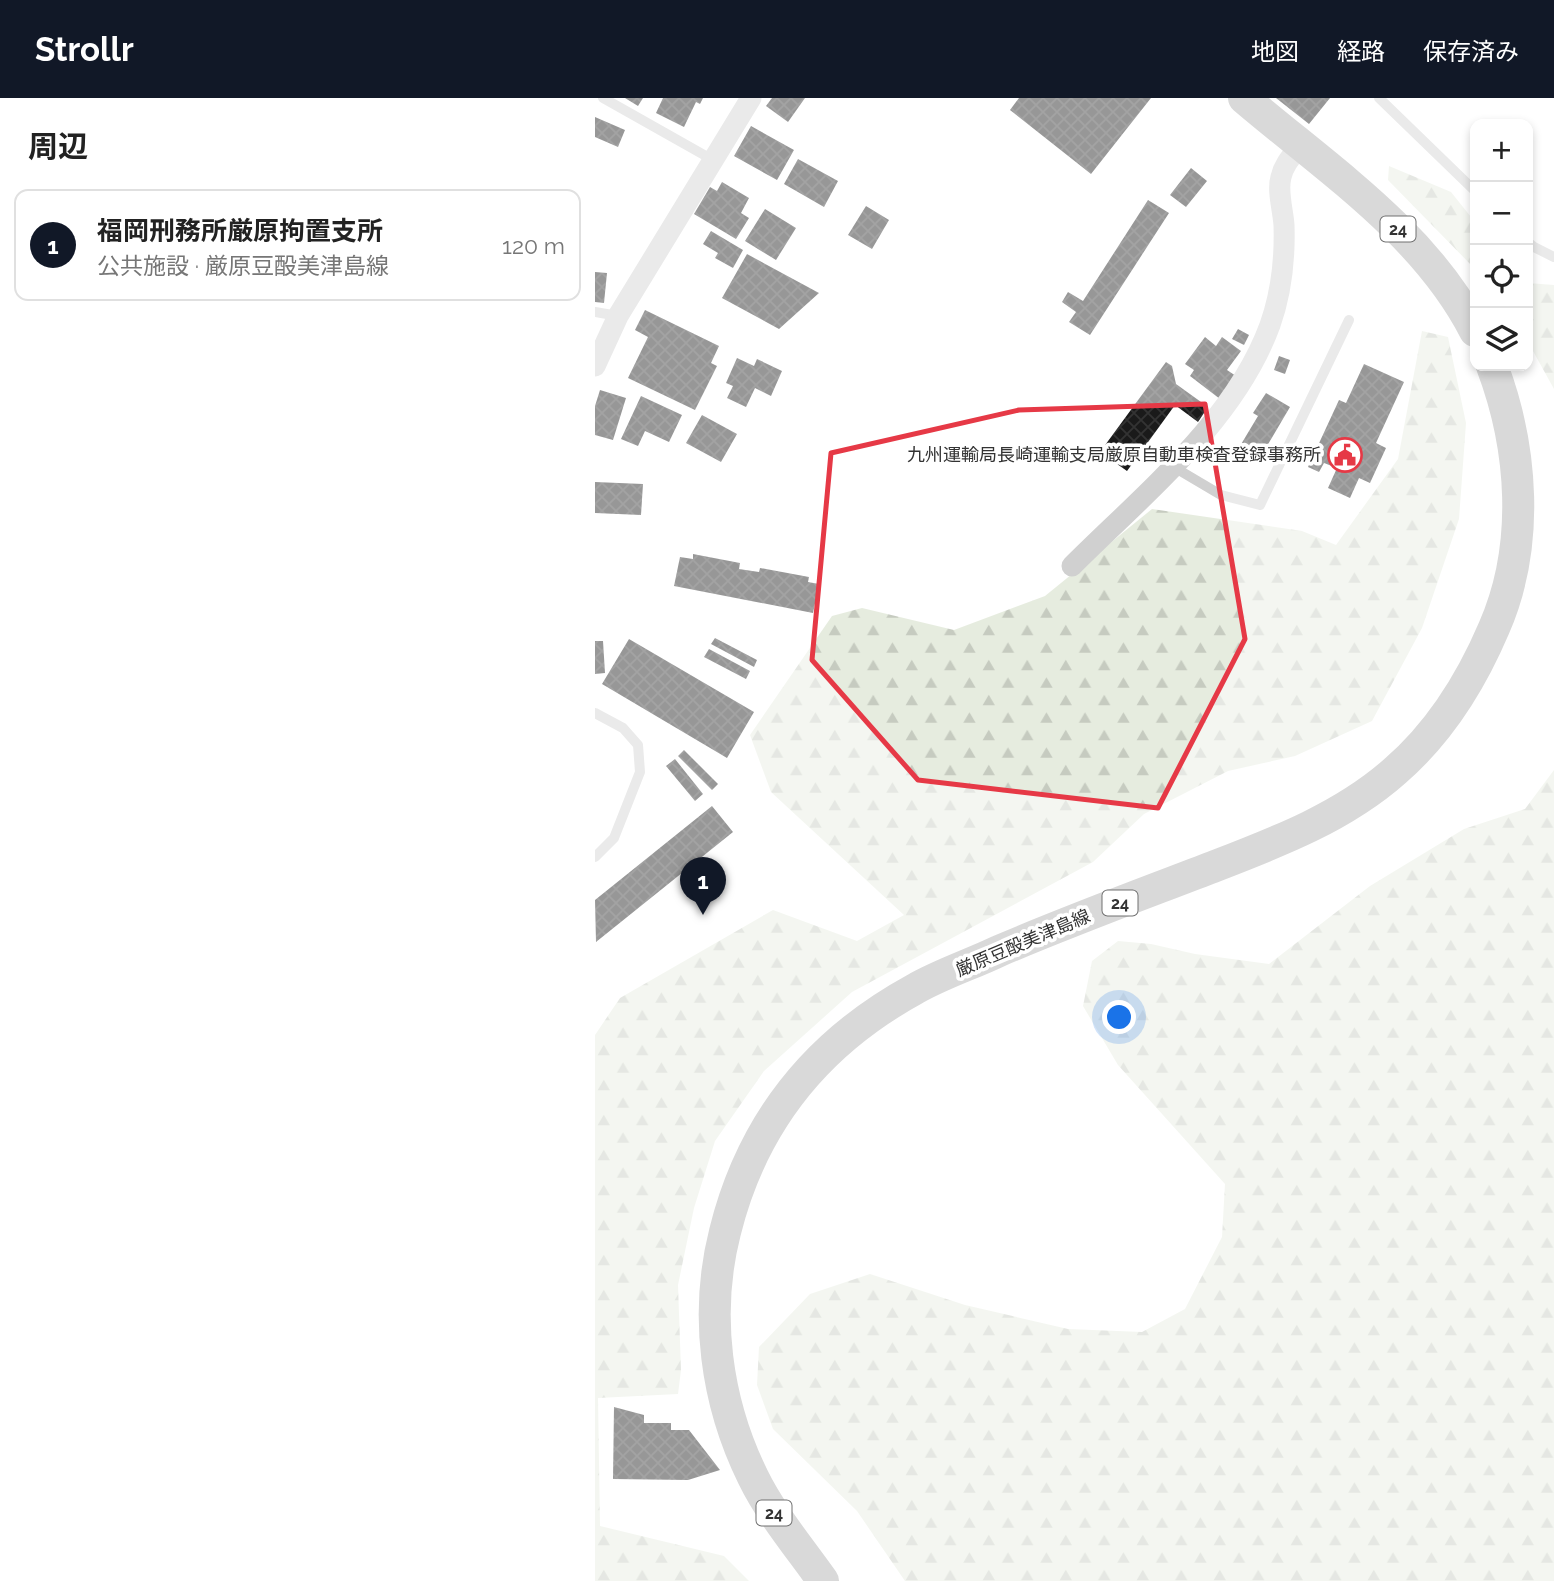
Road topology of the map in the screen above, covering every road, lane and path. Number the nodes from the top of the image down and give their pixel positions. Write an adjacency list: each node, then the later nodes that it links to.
1 (603, 98): 6 (lane)
2 (751, 98): 6 (street)
3 (1244, 98): 5 (main road, 24)
4 (1378, 98): 7 (lane)
5 (1300, 146): 13 (main road, 24); 16 (street)
6 (713, 160): 11 (street)
7 (1470, 186)
8 (1532, 245): 9 (lane)
9 (1554, 257)
10 (595, 312): 11 (lane)
11 (618, 316): 14 (street)
12 (1349, 320): 16 (lane)
13 (1470, 321)
14 (595, 366)
15 (1494, 371): 20 (main road, 厳原豆酘美津島線 / 24)
16 (1172, 466): 17 (street)
17 (1072, 566)
18 (595, 713): 19 (lane)
19 (595, 857)
20 (824, 1581)

